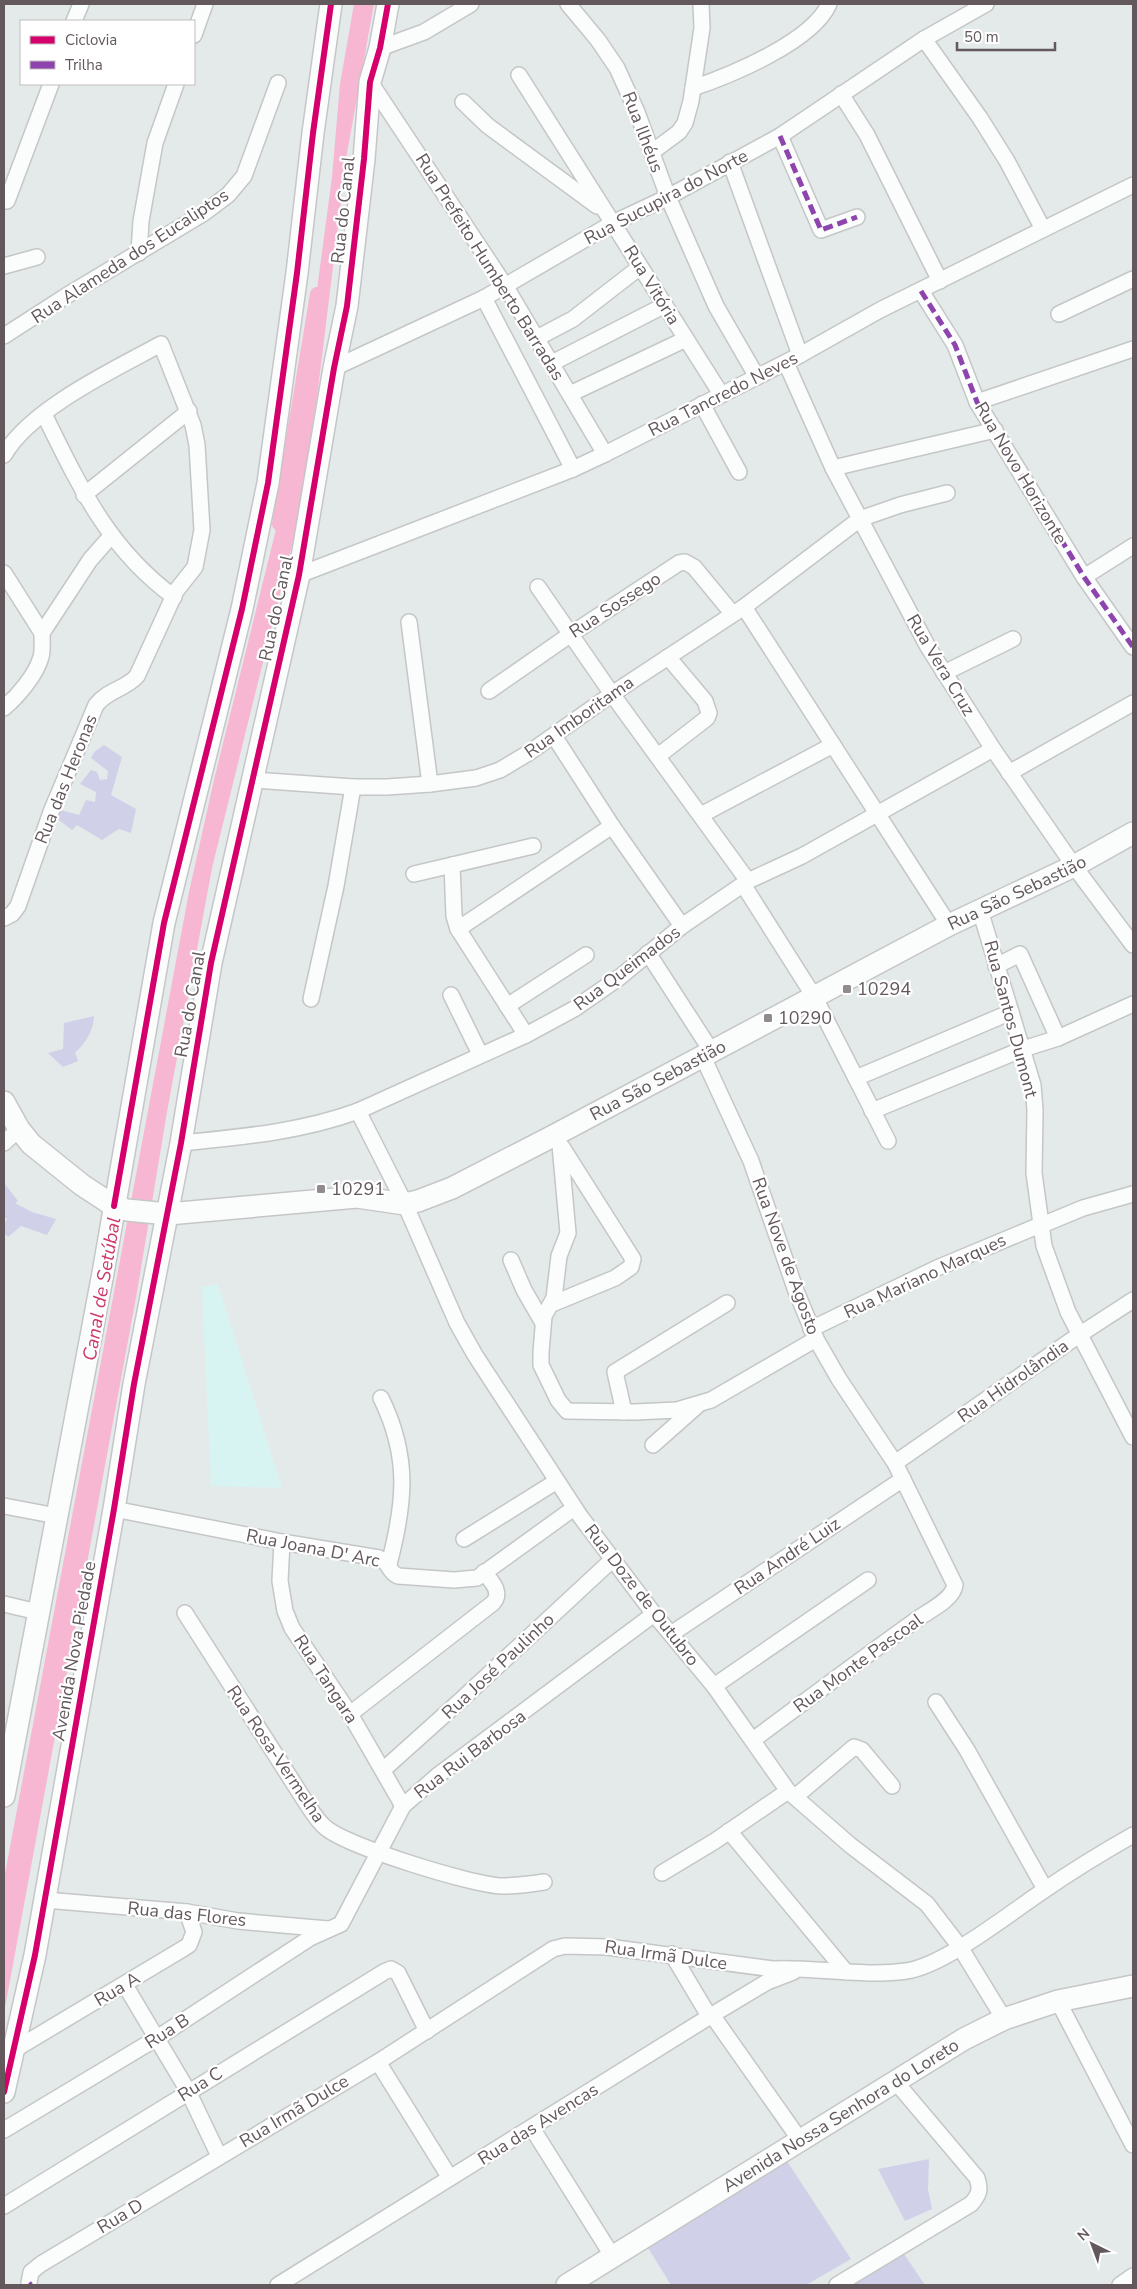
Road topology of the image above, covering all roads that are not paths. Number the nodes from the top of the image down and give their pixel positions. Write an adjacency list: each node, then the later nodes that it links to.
1 (81, 4): 10 (street)
2 (205, 4): 11 (street)
3 (331, 4): 132 (street, Rua do Canal)
4 (388, 4): 13 (street, Rua do Canal)
5 (471, 4): 13 (street)
6 (568, 4): 23 (street, Rua Ilhéus)
7 (701, 4): 19 (street)
8 (829, 4): 19 (street)
9 (980, 5): 12 (street, Rua Sucupira do Norte)
10 (74, 20)
11 (195, 32)
12 (924, 39): 20 (street, Rua Sucupira do Norte); 30 (street)
13 (380, 48): 15 (street, Rua do Canal)
14 (519, 76): 29 (street, Rua Vitória)
15 (370, 82): 37 (street, Rua Prefeito Humberto Barradas); 49 (street, Rua do Canal)
16 (278, 83): 31 (street, Rua Alameda dos Eucaliptos)
17 (51, 85): 27 (street)
18 (176, 85): 31 (street)
19 (693, 88): 23 (street)
20 (841, 94): 22 (street, Rua Sucupira do Norte); 36 (street)
21 (463, 102): 29 (street)
22 (780, 136): 24 (street, Rua Sucupira do Norte); 28 (street)
23 (652, 152): 26 (street, Rua Ilhéus)
24 (730, 162): 26 (street, Rua Sucupira do Norte); 46 (street)
25 (1133, 185): 30 (street, Rua Tancredo Neves)
26 (668, 197): 29 (street, Rua Sucupira do Norte); 50 (street, Rua Ilhéus)
27 (7, 201)
28 (857, 217)
29 (609, 218): 34 (street, Rua Vitória); 37 (street, Rua Sucupira do Norte)
30 (1043, 230): 36 (street, Rua Tancredo Neves)
31 (139, 253): 42 (street, Rua Alameda dos Eucaliptos)
32 (37, 257): 33 (street)
33 (4, 266)
34 (640, 267): 40 (street, Rua Vitória); 43 (street)
35 (1133, 279): 41 (street)
36 (940, 282): 38 (street, Rua Tancredo Neves)
37 (506, 287): 39 (street, Rua Sucupira do Norte); 43 (street, Rua Prefeito Humberto Barradas)
38 (921, 291): 46 (street, Rua Tancredo Neves); 53 (street, Rua Novo Horizonte)
39 (484, 298): 49 (street, Rua Sucupira do Norte); 61 (street, Rua Prefeito Humberto Barradas)
40 (665, 306): 44 (street, Rua Vitória); 47 (street)
41 (1059, 314)
42 (4, 336)
43 (536, 338): 47 (street, Rua Prefeito Humberto Barradas)
44 (686, 339): 51 (street); 52 (street, Rua Vitória)
45 (1133, 349): 53 (street)
46 (800, 355): 48 (street, Rua Tancredo Neves)
47 (552, 363): 51 (street, Rua Prefeito Humberto Barradas)
48 (786, 363): 50 (street, Rua Tancredo Neves); 60 (street, Rua Vera Cruz)
49 (334, 368): 69 (street, Rua do Canal)
50 (757, 377): 52 (street, Rua Tancredo Neves)
51 (570, 394): 58 (street, Rua Prefeito Humberto Barradas)
52 (721, 394): 54 (street, Rua Tancredo Neves)
53 (977, 402): 57 (street, Rua Novo Horizonte)
54 (702, 404): 58 (street, Rua Tancredo Neves); 62 (street)
55 (189, 411): 56 (street, Rua das Heronas); 64 (street); 72 (street, Rua das Heronas)
56 (44, 414): 59 (street); 64 (street)
57 (995, 430): 60 (street); 70 (street, Rua Novo Horizonte)
58 (605, 454): 61 (street, Rua Tancredo Neves)
59 (4, 455)
60 (833, 468): 65 (street, Rua Vera Cruz)
61 (573, 469): 69 (street, Rua Tancredo Neves)
62 (739, 472)
63 (947, 493): 65 (street, Rua Imboritama)
64 (84, 495): 66 (street)
65 (860, 519): 73 (street, Rua Imboritama); 80 (street, Rua Vera Cruz)
66 (111, 536): 72 (street); 75 (street)
67 (1133, 546): 70 (street)
68 (4, 573): 75 (street)
69 (299, 575): 90 (street, Rua do Canal)
70 (1084, 577): 78 (street, Rua Novo Horizonte)
71 (538, 586): 76 (street)
72 (174, 597): 103 (street, Rua das Heronas)
73 (738, 610): 76 (street, Rua Sossego); 79 (street, Rua Imboritama); 86 (street)
74 (410, 622): 91 (street)
75 (42, 634): 84 (street)
76 (571, 634): 81 (street, Rua Sossego); 82 (street)
77 (1014, 639): 80 (street)
78 (1133, 647)
79 (668, 657): 82 (street, Rua Imboritama); 88 (street)
80 (944, 673): 87 (street, Rua Vera Cruz)
81 (489, 691)
82 (612, 694): 85 (street, Rua Imboritama); 88 (street)
83 (1133, 703): 89 (street)
84 (4, 708)
85 (554, 736): 91 (street, Rua Imboritama); 95 (street)
86 (833, 745): 93 (street); 94 (street)
87 (993, 749): 89 (street, Rua Vera Cruz); 93 (street, Rua Queimados)
88 (658, 756): 94 (street)
89 (1009, 772): 99 (street, Rua Vera Cruz)
90 (253, 780): 92 (street, Rua Imboritama); 129 (street, Rua do Canal)
91 (430, 784): 92 (street, Rua Imboritama)
92 (354, 787): 113 (street)
93 (876, 813): 101 (street, Rua Queimados); 104 (street)
94 (701, 815): 101 (street)
95 (612, 826): 105 (street); 106 (street)
96 (1133, 833): 99 (street, Rua São Sebastião)
97 (533, 846): 98 (street)
98 (452, 865): 100 (street); 106 (street)
99 (1074, 866): 102 (street, Rua São Sebastião); 107 (street, Rua Vera Cruz)
100 (414, 874)
101 (746, 884): 105 (street, Rua Queimados); 112 (street)
102 (980, 910): 104 (street, Rua São Sebastião); 110 (street, Rua Santos Dumont)
103 (4, 918)
104 (949, 925): 112 (street, Rua São Sebastião)
105 (682, 926): 108 (street, Rua Queimados)
106 (458, 929): 115 (street)
107 (1133, 945)
108 (648, 953): 117 (street, Rua Queimados); 121 (street, Rua Nove de Agosto)
109 (586, 954): 115 (street)
110 (996, 966): 116 (street, Rua Santos Dumont); 118 (street)
111 (451, 995): 120 (street)
112 (815, 998): 121 (street, Rua São Sebastião); 122 (street)
113 (311, 999)
114 (1133, 1004): 118 (street)
115 (507, 1006): 117 (street)
116 (1011, 1012): 119 (street, Rua Santos Dumont); 122 (street)
117 (526, 1035): 120 (street, Rua Queimados)
118 (1058, 1038): 119 (street)
119 (1023, 1049): 124 (street); 134 (street, Rua Santos Dumont)
120 (480, 1054): 125 (street, Rua Queimados)
121 (707, 1054): 127 (street, Rua São Sebastião); 140 (street, Rua Nove de Agosto)
122 (856, 1078): 124 (street)
123 (4, 1102): 126 (street)
124 (872, 1111): 128 (street)
125 (358, 1112): 129 (street, Rua Queimados); 131 (street, Rua Doze de Outubro)
126 (11, 1136): 132 (street)
127 (558, 1140): 131 (street, Rua São Sebastião); 138 (street); 138 (street)
128 (888, 1141)
129 (181, 1143): 133 (street, Rua do Canal)
130 (1133, 1194): 134 (street, Rua Mariano Marques)
131 (405, 1204): 133 (street, Rua São Sebastião); 150 (street, Rua Doze de Outubro)
132 (120, 1208): 133 (street, Rua São Sebastião); 154 (street)
133 (160, 1213): 153 (street, Avenida Nova Piedade)
134 (1041, 1225): 140 (street, Rua Mariano Marques); 141 (street, Rua Santos Dumont)
135 (511, 1260): 139 (street)
136 (1133, 1300): 141 (street, Rua Hidrolândia)
137 (727, 1303): 144 (street)
138 (552, 1304): 139 (street)
139 (543, 1323): 144 (street, Rua Mariano Marques)
140 (814, 1334): 143 (street, Rua Mariano Marques); 148 (street, Rua Nove de Agosto)
141 (1079, 1335): 145 (street, Rua Santos Dumont); 148 (street, Rua Hidrolândia)
142 (381, 1398): 158 (street)
143 (700, 1404): 144 (street, Rua Mariano Marques); 147 (street)
144 (624, 1412)
145 (1129, 1419): 146 (street, Rua Santos Dumont)
146 (1133, 1437)
147 (654, 1445)
148 (895, 1463): 149 (street, Rua Nove de Agosto)
149 (903, 1479): 161 (street, Rua Nove de Agosto); 166 (street, Rua André Luiz)
150 (557, 1481): 152 (street, Rua Doze de Outubro); 155 (street)
151 (4, 1506): 154 (street)
152 (574, 1508): 157 (street, Rua Doze de Outubro); 159 (street, Rua Joana D' Arc)
153 (114, 1509): 156 (street, Rua Joana D' Arc); 182 (street, Avenida Nova Piedade)
154 (57, 1516): 163 (street)
155 (464, 1539)
156 (282, 1542): 158 (street, Rua Joana D' Arc); 169 (street, Rua Tangara)
157 (612, 1560): 165 (street, Rua Doze de Outubro); 171 (street, Rua José Paulinho)
158 (388, 1564): 159 (street, Rua Joana D' Arc)
159 (484, 1572): 169 (street)
160 (868, 1580): 167 (street)
161 (954, 1580): 170 (street, Rua Monte Pascoal)
162 (4, 1604): 163 (street)
163 (38, 1612): 174 (street)
164 (185, 1613): 178 (street, Rua Rosa-Vermelha)
165 (654, 1614): 166 (street, Rua Doze de Outubro); 175 (street, Rua Rui Barbosa)
166 (671, 1634): 167 (street, Rua Doze de Outubro)
167 (714, 1686): 170 (street, Rua Doze de Outubro)
168 (936, 1702): 181 (street)
169 (350, 1714): 171 (street, Rua Tangara)
170 (753, 1740): 173 (street, Rua Doze de Outubro)
171 (383, 1770): 175 (street, Rua Tangara)
172 (892, 1786): 173 (street)
173 (792, 1794): 176 (street); 185 (street, Rua Doze de Outubro)
174 (4, 1796)
175 (403, 1806): 178 (street, Rua Rui Barbosa)
176 (729, 1831): 179 (street); 188 (street)
177 (1133, 1834): 181 (street, Rua Irmã Dulce)
178 (380, 1853): 180 (street, Rua Rosa-Vermelha); 184 (street, Rua Rui Barbosa)
179 (662, 1873)
180 (544, 1882)
181 (1045, 1890): 185 (street, Rua Irmã Dulce)
182 (45, 1900): 183 (street, Rua das Flores); 196 (street, Avenida Nova Piedade)
183 (187, 1912): 184 (street, Rua das Flores); 189 (street, Rua A)
184 (330, 1930): 195 (street, Rua B)
185 (960, 1947): 188 (street, Rua Irmã Dulce); 193 (street, Rua Doze de Outubro)
186 (672, 1954): 187 (street, Rua Irmã Dulce); 192 (street); 194 (street, Rua Irmã Dulce)
187 (801, 1968): 188 (street, Rua Irmã Dulce); 192 (street, Rua das Avencas)
188 (846, 1972)
189 (125, 1986): 195 (street); 196 (street, Rua A)
190 (1133, 1986): 191 (street, Avenida Nossa Senhora do Loreto)
191 (1058, 2001): 193 (street, Avenida Nossa Senhora do Loreto); 204 (street)
192 (712, 2015): 201 (street, Rua das Avencas); 203 (street)
193 (1004, 2019): 198 (street, Avenida Nossa Senhora do Loreto)
194 (427, 2031): 197 (street, Rua Irmã Dulce); 199 (street, Rua C)
195 (157, 2038): 199 (street); 202 (street, Rua B)
196 (14, 2050): 200 (street, Avenida Nova Piedade)
197 (378, 2062): 205 (street, Rua Irmã Dulce); 206 (street)
198 (895, 2081): 203 (street, Avenida Nossa Senhora do Loreto); 213 (street)
199 (188, 2091): 205 (street); 207 (street, Rua C)
200 (4, 2092)
201 (532, 2128): 206 (street, Rua das Avencas); 208 (street)
202 (4, 2130)
203 (800, 2140): 208 (street, Avenida Nossa Senhora do Loreto)
204 (1133, 2145)
205 (220, 2156): 210 (street, Rua D)
206 (450, 2178): 211 (street, Rua das Avencas)
207 (4, 2206)
208 (613, 2257): 212 (street, Avenida Nossa Senhora do Loreto)
209 (1133, 2276): 214 (street)
210 (29, 2283)
211 (278, 2285)
212 (567, 2285)
213 (837, 2285)
214 (1120, 2285)

